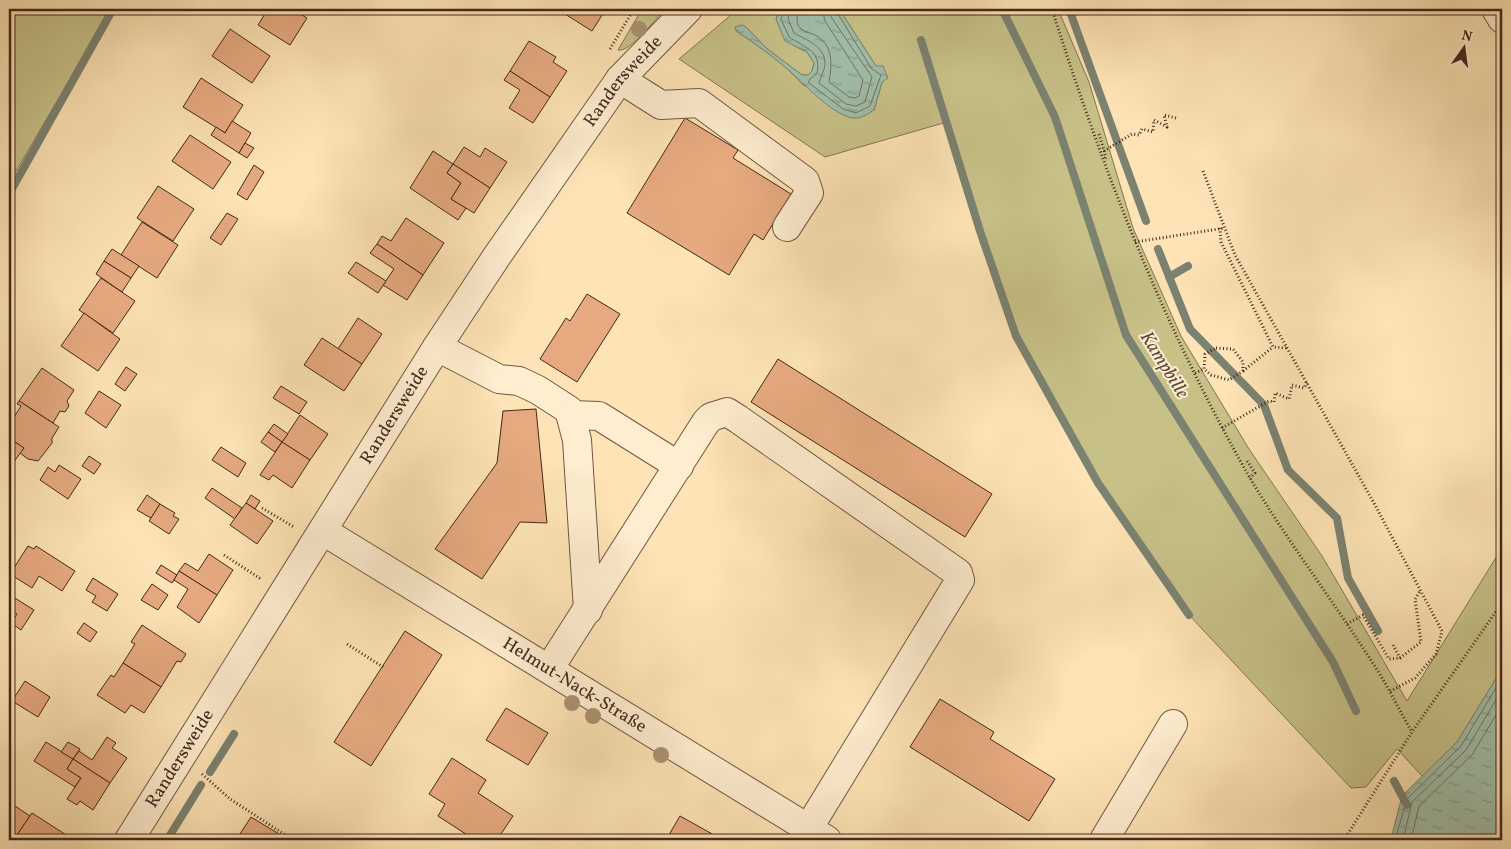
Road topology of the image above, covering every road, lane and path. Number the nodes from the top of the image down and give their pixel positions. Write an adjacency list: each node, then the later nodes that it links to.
1 (688, 9): 5 (street, Randersweide)
2 (1052, 9): 8 (path)
3 (1496, 9): 4 (street)
4 (1502, 19)
5 (620, 80): 12 (street); 15 (street, Randersweide)
6 (1176, 118): 9 (path)
7 (1099, 134): 8 (path)
8 (1099, 140): 9 (path); 10 (path)
9 (1104, 151): 10 (path)
10 (1104, 160): 14 (path)
11 (1203, 171): 13 (path)
12 (788, 228)
13 (1223, 228): 14 (path); 16 (path); 17 (path)
14 (1135, 242): 20 (path)
15 (437, 347): 22 (street); 30 (street, Randersweide)
16 (1273, 347): 17 (path); 19 (path)
17 (1287, 348): 21 (path)
18 (1204, 369): 19 (path); 19 (path); 20 (path)
19 (1243, 371)
20 (1195, 373): 23 (path)
21 (1307, 381): 23 (path); 32 (path)
22 (572, 416): 25 (street); 35 (street)
23 (1222, 428): 27 (path)
24 (1247, 461): 26 (path)
25 (679, 466): 35 (street); 46 (street)
26 (1251, 468): 27 (path); 28 (path)
27 (1247, 471): 28 (path)
28 (1250, 478): 36 (path)
29 (262, 508): 30 (path)
30 (320, 536): 33 (street, Randersweide); 41 (street, Helmut-Nack-Straße)
31 (224, 555): 33 (path)
32 (1421, 590): 39 (path); 42 (path)
33 (284, 594): 45 (street, Randersweide)
34 (1502, 603): 44 (path)
35 (588, 610): 41 (street)
36 (1347, 624): 39 (path); 42 (path)
37 (348, 644): 40 (path)
38 (1393, 645): 39 (path)
39 (1400, 658)
40 (383, 667)
41 (549, 669): 46 (street, Helmut-Nack-Straße)
42 (1389, 692): 44 (path)
43 (1173, 724): 49 (street)
44 (1412, 732): 50 (path)
45 (180, 760): 47 (street, Randersweide); 48 (path)
46 (817, 835)
47 (129, 840)
48 (292, 840)
49 (1104, 840)
50 (1344, 840)

